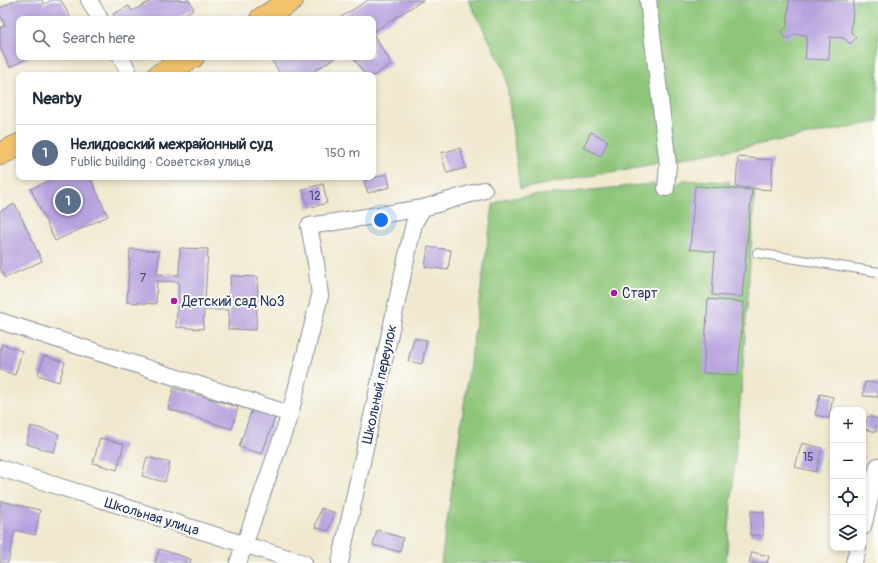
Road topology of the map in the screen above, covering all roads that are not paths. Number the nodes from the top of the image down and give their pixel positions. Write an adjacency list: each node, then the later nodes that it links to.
1 (89, 0): 4 (street)
2 (292, 0): 5 (main road)
3 (648, 0): 12 (street)
4 (98, 16)
5 (266, 16)
6 (122, 60): 8 (street)
7 (188, 60): 9 (main road)
8 (128, 72)
9 (166, 72)
10 (16, 146): 11 (main road)
11 (0, 154)
12 (666, 188)
13 (484, 190): 14 (street)
14 (423, 208): 18 (street); 26 (street, Школьный переулок)
15 (757, 253): 16 (lane)
16 (878, 272)
17 (0, 321): 18 (street)
18 (290, 414): 22 (street)
19 (878, 466): 21 (street)
20 (0, 468): 22 (street, Школьная улица)
21 (866, 515)
22 (244, 545): 24 (street); 25 (street, Школьная улица)
23 (857, 551): 27 (street)
24 (238, 563)
25 (304, 563)
26 (340, 563)
27 (854, 563)

